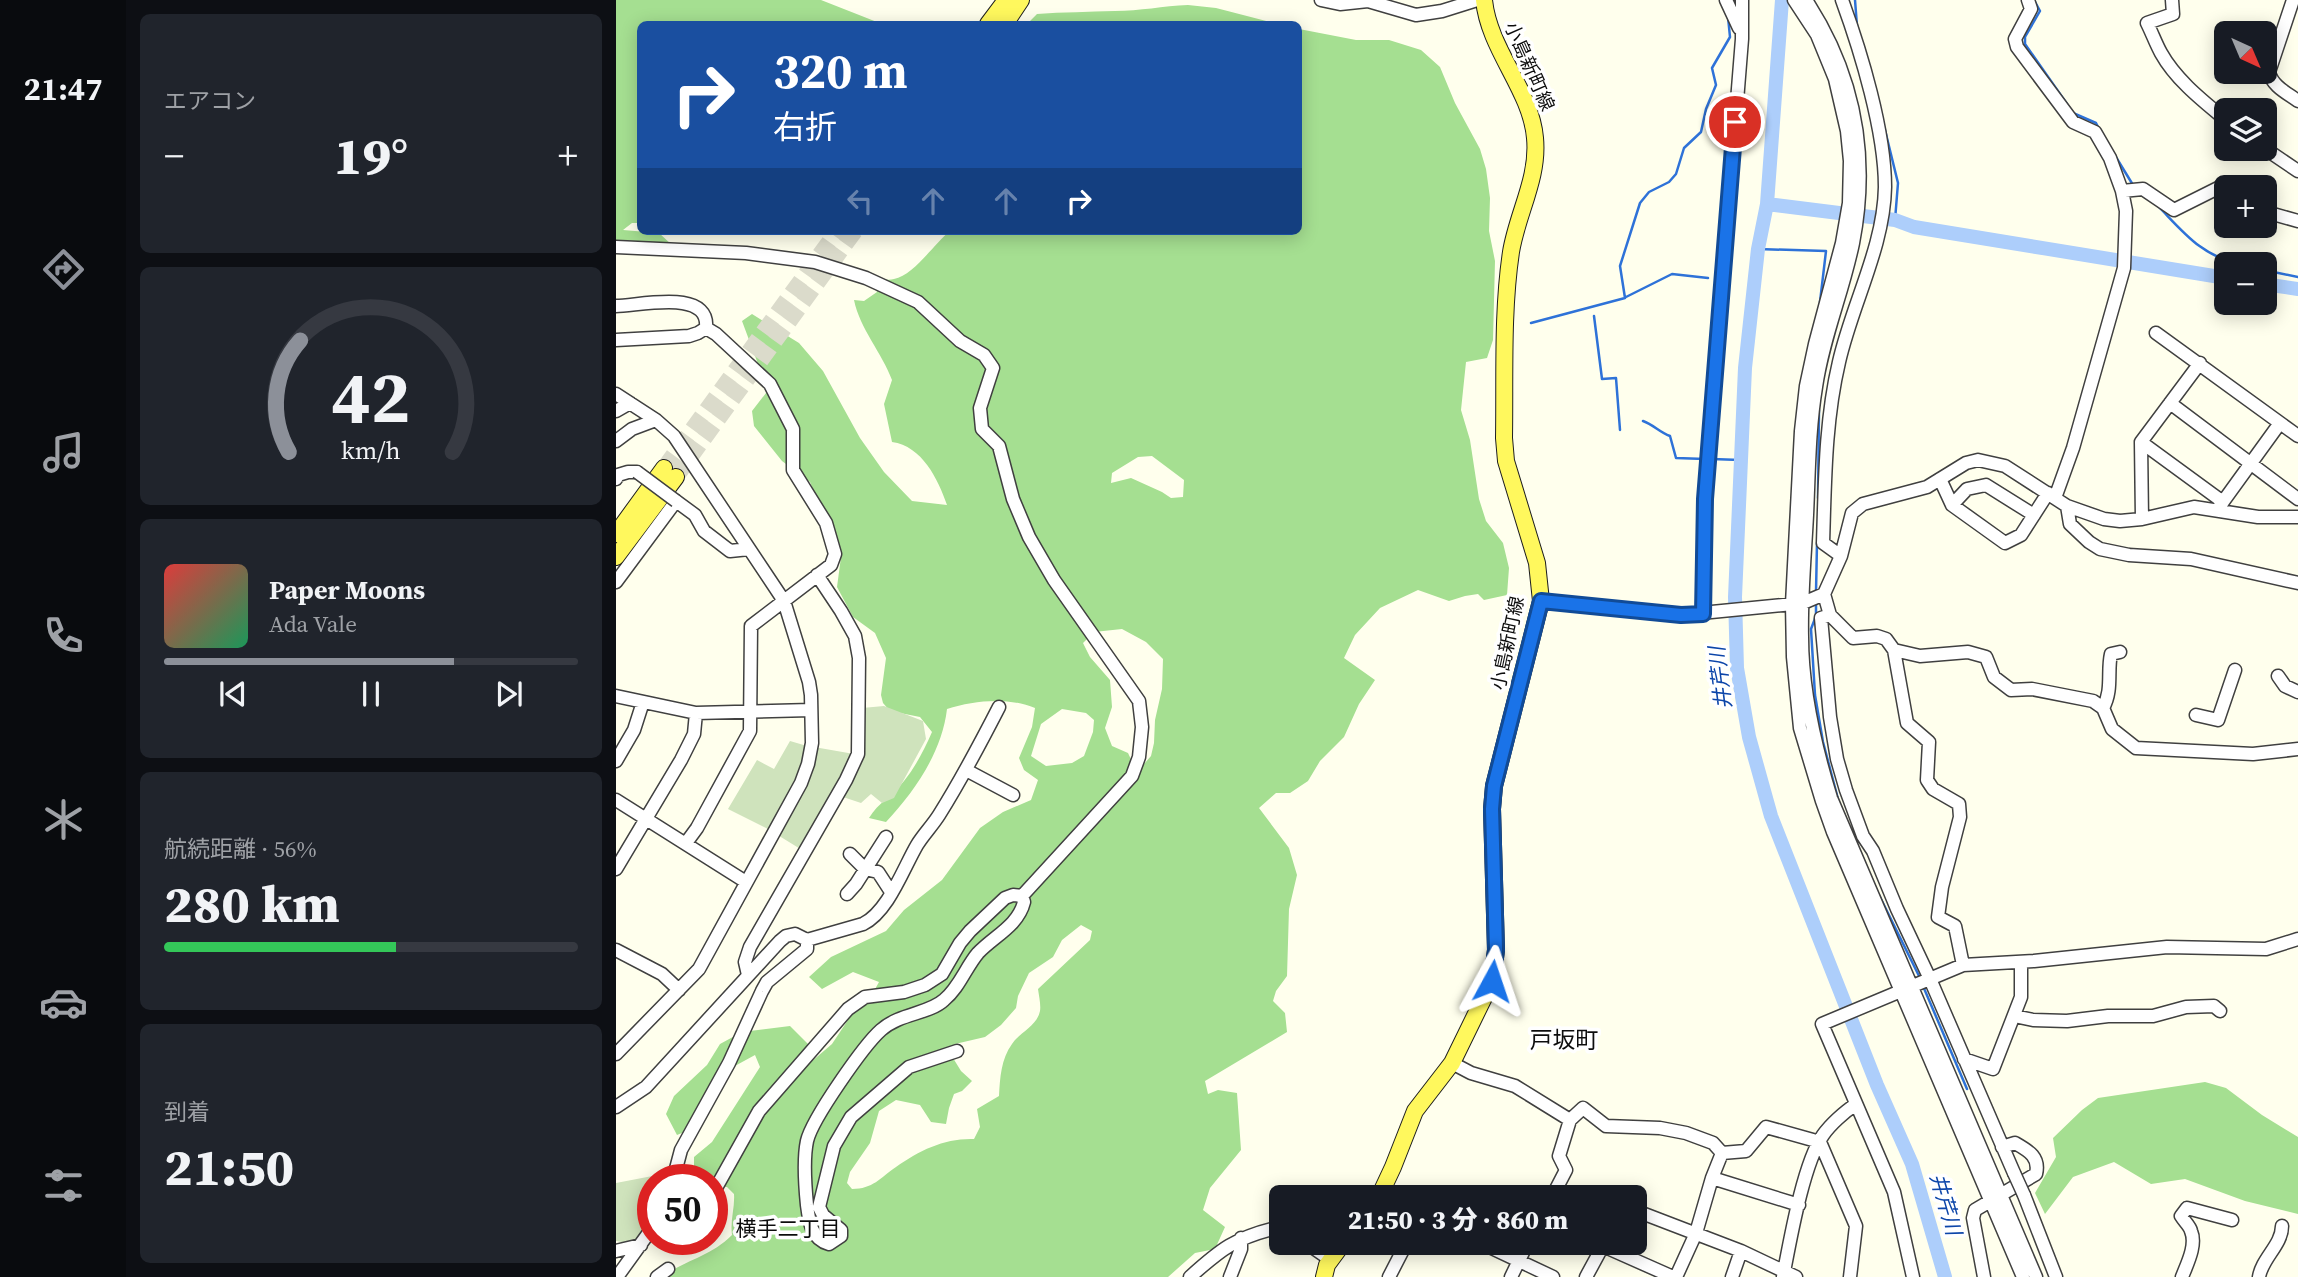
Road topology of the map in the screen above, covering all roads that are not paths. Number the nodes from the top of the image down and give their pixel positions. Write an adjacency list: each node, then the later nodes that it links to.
1 (1006, 0): 14 (main road)
2 (1021, 0): 15 (main road)
3 (1321, 0): 4 (street)
4 (1477, 0)
5 (1484, 0): 62 (main road, 小島新町線)
6 (1726, 0): 17 (street)
7 (1742, 0): 17 (street)
8 (1794, 0): 16 (street)
9 (1806, 0): 16 (street)
10 (1842, 0): 55 (street)
11 (2028, 0): 22 (street)
12 (2172, 0): 19 (street)
13 (2293, 0): 18 (street)
14 (990, 21)
15 (1006, 21)
16 (1819, 30): 63 (street)
17 (1742, 39): 64 (street)
18 (2298, 101)
19 (2214, 110)
20 (2277, 157): 21 (street)
21 (2298, 171)
22 (2128, 190): 23 (street); 44 (street)
23 (2214, 190)
24 (2277, 215): 25 (street)
25 (2298, 221)
26 (616, 247): 97 (street)
27 (616, 306): 28 (street)
28 (706, 328): 30 (street); 57 (street)
29 (2156, 333): 31 (street)
30 (616, 340)
31 (2200, 363): 33 (street); 37 (street)
32 (616, 394): 34 (street)
33 (2170, 402): 40 (street); 41 (street)
34 (630, 403): 35 (street); 36 (street)
35 (616, 411)
36 (656, 420): 39 (street); 54 (street)
37 (2280, 423): 38 (street); 41 (street)
38 (2298, 436)
39 (616, 441)
40 (2141, 442): 49 (street); 52 (street)
41 (2250, 464): 45 (street); 49 (street)
42 (616, 479): 46 (street, bridge)
43 (1940, 479): 44 (street); 47 (street); 55 (street)
44 (2051, 496): 48 (street); 50 (street)
45 (2298, 499)
46 (676, 501): 54 (street); 58 (street)
47 (1952, 505): 50 (street); 50 (street)
48 (2067, 506): 52 (street); 59 (street)
49 (2220, 506): 51 (street); 52 (street)
50 (2034, 515)
51 (2298, 517)
52 (2142, 519)
53 (616, 534): 56 (main road)
54 (749, 549): 61 (street)
55 (1841, 555): 60 (street)
56 (616, 557)
57 (817, 575): 61 (street); 103 (street)
58 (616, 582)
59 (2298, 583)
60 (1824, 594): 63 (street); 65 (street)
61 (784, 601): 75 (street); 76 (street)
62 (1541, 601): 64 (street); 111 (main road, 小島新町線)
63 (1797, 603): 64 (street); 80 (street); 104 (street)
64 (1705, 614)
65 (1830, 615): 66 (street); 79 (street)
66 (1894, 650): 74 (street); 102 (street)
67 (2120, 652): 74 (street)
68 (2235, 670): 78 (street)
69 (2278, 676): 70 (street)
70 (2298, 692)
71 (616, 696): 72 (street)
72 (643, 702): 77 (street); 82 (street)
73 (999, 707): 83 (street)
74 (2103, 708): 81 (street)
75 (811, 710): 76 (street); 94 (street)
76 (751, 711): 77 (street); 89 (street)
77 (696, 713): 86 (street)
78 (2196, 715)
79 (1830, 717): 80 (street); 87 (street)
80 (1810, 722): 90 (street)
81 (2298, 749)
82 (616, 761)
83 (965, 770): 84 (street); 95 (street)
84 (1013, 795)
85 (616, 800): 86 (street)
86 (646, 820): 89 (street); 92 (street)
87 (1863, 836): 90 (street); 104 (street)
88 (886, 837): 93 (street)
89 (685, 843): 94 (street)
90 (1850, 844): 104 (street)
91 (850, 854): 93 (street)
92 (616, 869)
93 (865, 869): 95 (street); 96 (street)
94 (746, 882): 105 (street)
95 (891, 892): 99 (street)
96 (847, 894)
97 (1022, 896): 108 (street); 119 (street)
98 (2298, 939): 101 (street)
99 (807, 940): 103 (street); 118 (street)
100 (616, 950): 105 (street)
101 (2021, 962): 102 (street); 107 (street)
102 (1963, 965): 104 (street)
103 (748, 975): 113 (street)
104 (1916, 985): 110 (street); 112 (street); 123 (street)
105 (679, 990): 109 (street)
106 (2220, 1011): 107 (street)
107 (2014, 1016): 110 (street)
108 (957, 1051)
109 (616, 1054)
110 (1964, 1059): 116 (street)
111 (1452, 1063): 114 (street); 121 (main road, 小島新町線)
112 (1855, 1105): 115 (street); 158 (street)
113 (616, 1107)
114 (1570, 1120): 117 (street); 122 (street)
115 (1819, 1142): 117 (street); 124 (street); 157 (street)
116 (2001, 1147): 123 (street); 162 (street, bridge)
117 (1722, 1153): 120 (street)
118 (677, 1164)
119 (728, 1167)
120 (1712, 1178): 124 (street); 129 (street)
121 (1385, 1185)
122 (1558, 1185)
123 (1997, 1197): 159 (street); 160 (street); 161 (street)
124 (1799, 1205): 145 (street)
125 (1647, 1215): 129 (street)
126 (2232, 1220): 163 (street)
127 (2282, 1226): 164 (street)
128 (1269, 1230): 130 (street)
129 (1696, 1233): 134 (street); 155 (street)
130 (1241, 1238): 148 (street); 149 (street)
131 (637, 1246): 133 (street)
132 (637, 1250): 146 (street)
133 (616, 1251)
134 (1741, 1251): 145 (street); 156 (street)
135 (1325, 1255): 142 (street)
136 (1334, 1255): 142 (main road)
137 (1400, 1255): 151 (street)
138 (1505, 1255): 143 (street)
139 (1522, 1255): 143 (street)
140 (1598, 1255): 154 (street)
141 (1628, 1255): 155 (street)
142 (1331, 1259): 150 (main road)
143 (1519, 1262): 152 (street); 153 (street)
144 (668, 1269): 147 (street)
145 (1788, 1275)
146 (617, 1277)
147 (657, 1277)
148 (1190, 1277)
149 (1230, 1277)
150 (1325, 1277)
151 (1389, 1277)
152 (1511, 1277)
153 (1553, 1277)
154 (1586, 1277)
155 (1675, 1277)
156 (1732, 1277)
157 (1850, 1277)
158 (1913, 1277)
159 (1984, 1277)
160 (2023, 1277)
161 (2036, 1277)
162 (2056, 1277)
163 (2182, 1277)
164 (2259, 1277)

